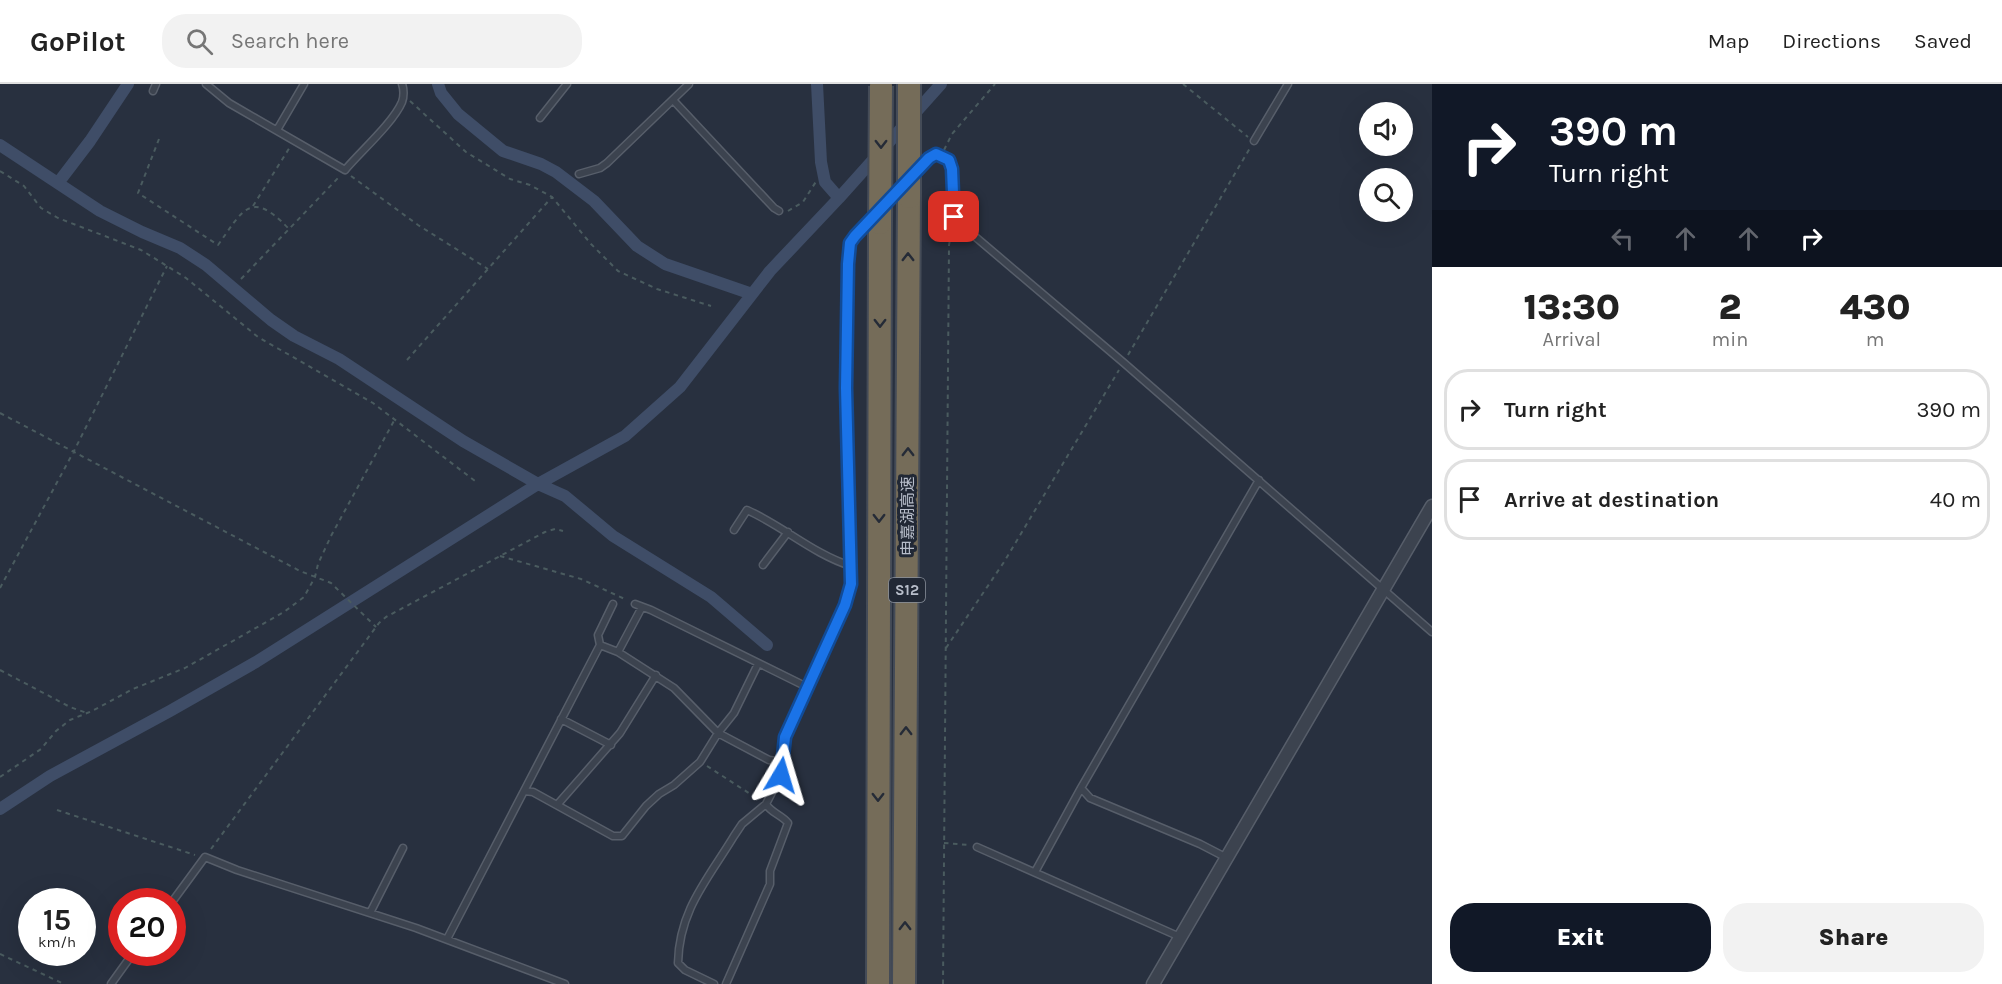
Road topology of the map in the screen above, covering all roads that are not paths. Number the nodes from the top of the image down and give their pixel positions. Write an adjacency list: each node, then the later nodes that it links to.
1 (206, 84): 11 (lane)
2 (304, 84): 11 (lane)
3 (402, 84): 11 (lane)
4 (567, 84): 10 (lane)
5 (689, 84): 9 (lane)
6 (909, 84): 51 (highway, 申嘉湖高速 / S12, one-way to 6, bridge)
7 (1288, 84): 12 (lane)
8 (881, 85): 50 (highway, 申嘉湖高速 / S12, one-way to 50, bridge)
9 (673, 100): 13 (lane); 14 (lane)
10 (540, 118)
11 (278, 130)
12 (1254, 141)
13 (579, 174)
14 (779, 212)
15 (1259, 480): 20 (lane); 21 (lane); 33 (lane)
16 (1432, 506): 21 (street)
17 (734, 530): 18 (lane)
18 (788, 532): 19 (lane); 20 (lane)
19 (763, 565)
20 (851, 566): 28 (lane)
21 (1384, 589): 23 (lane); 39 (street)
22 (613, 604): 24 (lane)
23 (1432, 632)
24 (600, 645): 25 (lane); 29 (lane)
25 (618, 652): 26 (lane); 27 (lane)
26 (758, 664): 28 (lane); 30 (lane)
27 (656, 675): 30 (lane); 31 (lane)
28 (807, 687): 32 (lane)
29 (561, 719): 31 (lane); 34 (lane)
30 (718, 733): 32 (lane); 36 (lane)
31 (611, 745): 36 (lane)
32 (783, 762): 35 (lane)
33 (1081, 788): 39 (lane); 40 (lane)
34 (524, 791): 36 (lane); 44 (lane)
35 (766, 804): 48 (lane); 49 (lane)
36 (557, 805)
37 (977, 847): 40 (lane)
38 (403, 848): 42 (lane)
39 (1227, 858): 43 (street)
40 (1035, 872): 43 (lane)
41 (182, 888): 42 (lane)
42 (370, 914): 44 (lane)
43 (1180, 937): 52 (street)
44 (447, 939): 47 (lane)
45 (124, 966): 46 (lane)
46 (111, 984)
47 (565, 984)
48 (714, 984)
49 (726, 984)
50 (878, 984)
51 (904, 984)
52 (1153, 984)

